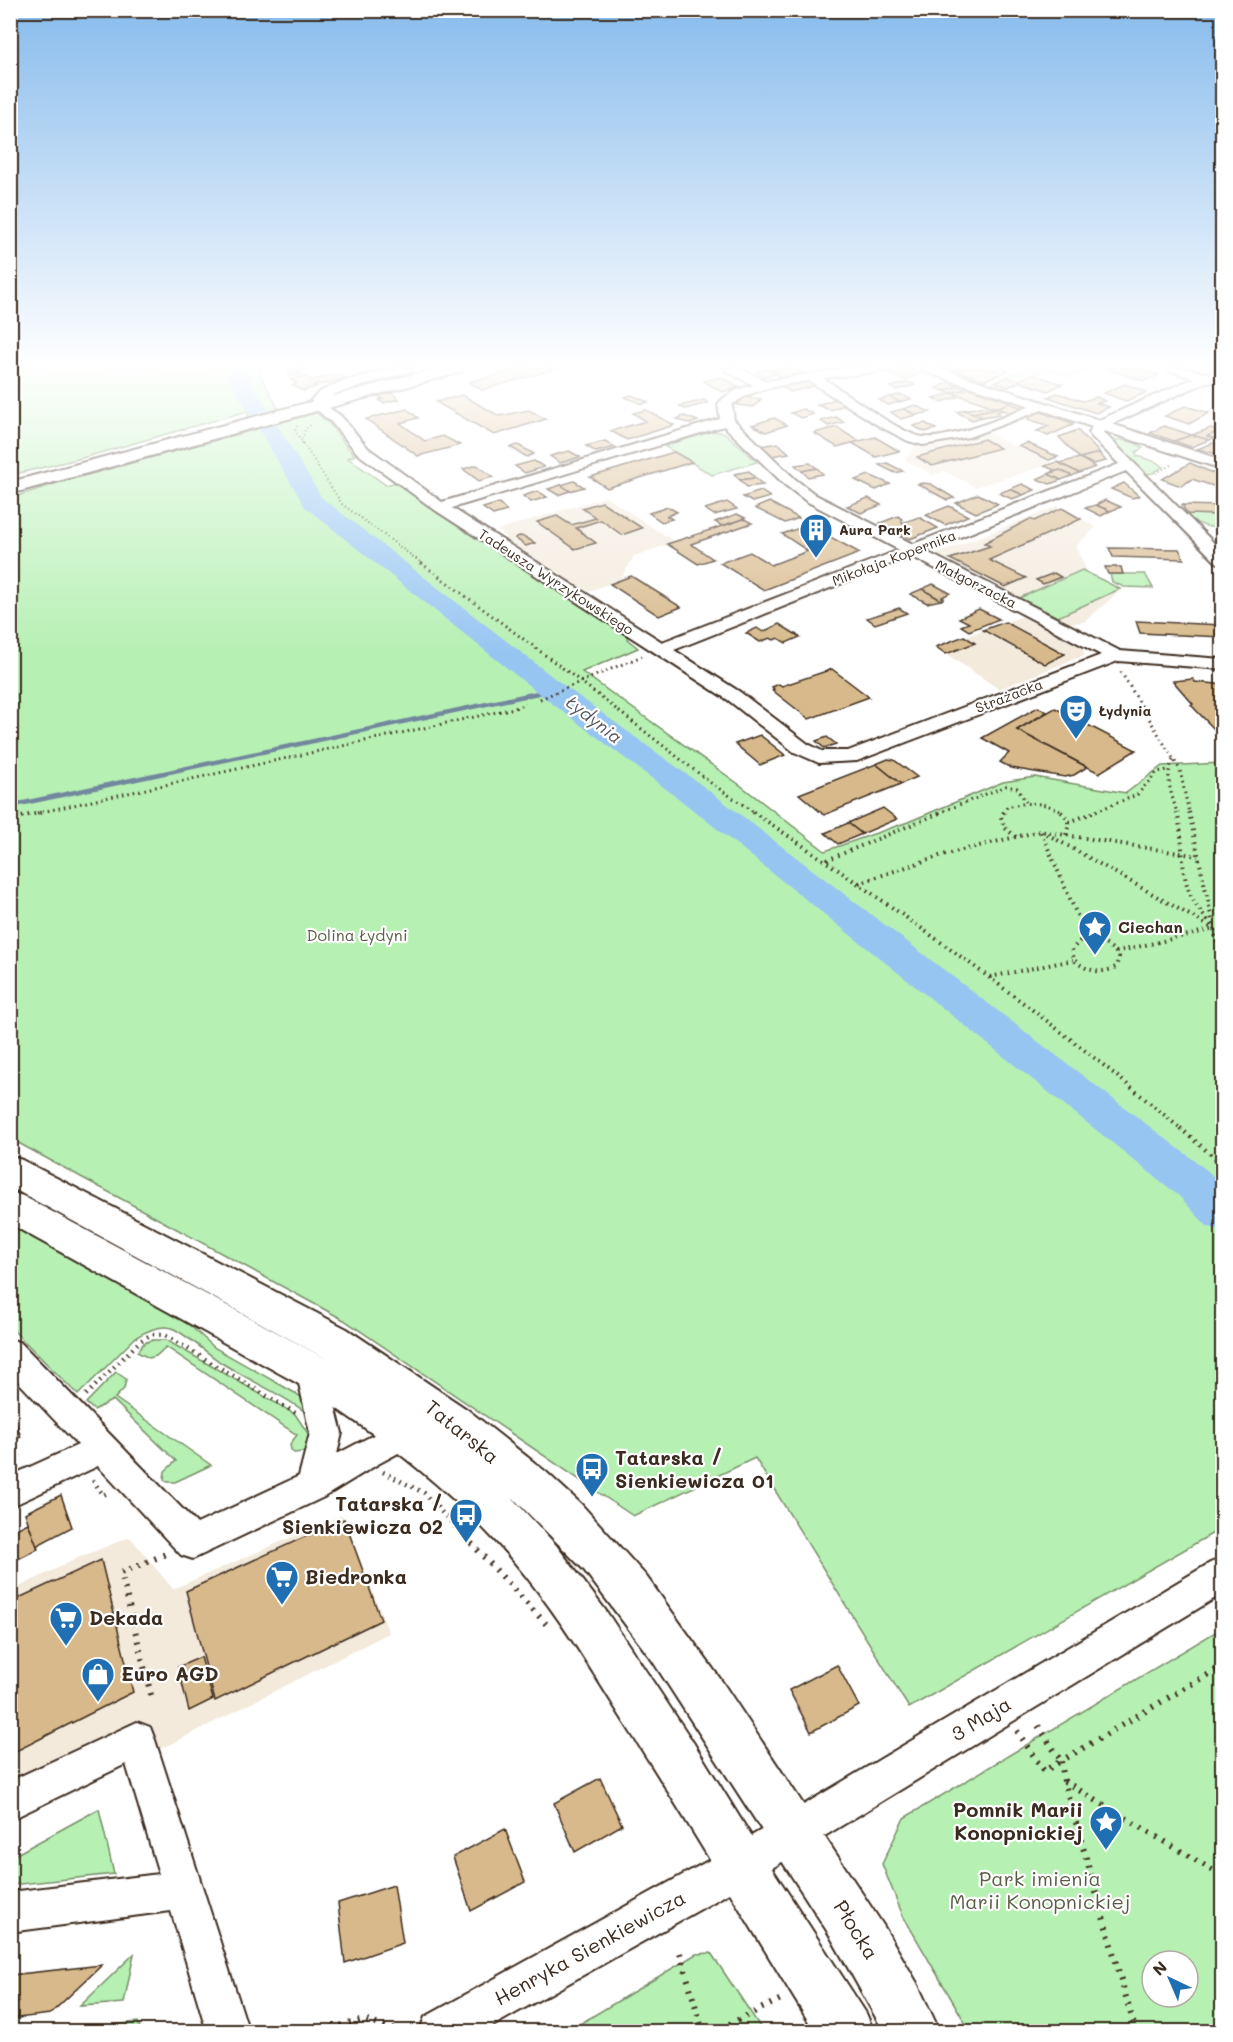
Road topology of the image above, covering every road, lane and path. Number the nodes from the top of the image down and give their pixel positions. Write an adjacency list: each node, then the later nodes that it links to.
1 (82, 463): 9 (main road)
2 (99, 463): 10 (main road)
3 (315, 463): 18 (path)
4 (380, 463): 11 (street, Tadeusza Wyrzykowskiego)
5 (585, 463): 11 (street)
6 (770, 463): 13 (street, Małgorzacka)
7 (1124, 463): 8 (street)
8 (1127, 466): 12 (street); 13 (street, Mikołaja Kopernika)
9 (10, 481)
10 (10, 488)
11 (440, 507): 15 (street, Tadeusza Wyrzykowskiego)
12 (1215, 545): 14 (street)
13 (912, 550): 15 (street, Mikołaja Kopernika); 16 (street, Małgorzacka)
14 (1222, 559)
15 (660, 649): 18 (path); 21 (street, Tadeusza Wyrzykowskiego)
16 (1116, 656): 17 (street, Strażacka); 21 (street, Strażacka); 22 (path)
17 (1222, 664)
18 (580, 681): 19 (path); 32 (path)
19 (540, 699)
20 (525, 702): 25 (path)
21 (801, 748)
22 (1173, 760): 23 (path); 31 (path)
23 (1168, 770): 26 (path); 30 (path)
24 (1026, 802): 26 (path); 29 (path); 32 (path)
25 (10, 819)
26 (1069, 822): 28 (path)
27 (1040, 831): 28 (path); 29 (path); 34 (path); 36 (path)
28 (1066, 835): 30 (path)
29 (1016, 837): 33 (path)
30 (1181, 853): 31 (path); 34 (path)
31 (1198, 856): 34 (path)
32 (826, 861): 33 (path)
33 (858, 883): 40 (path)
34 (1214, 929): 35 (path); 37 (path); 38 (path)
35 (1222, 936)
36 (1088, 940): 37 (path); 39 (path)
37 (1116, 952): 39 (path)
38 (1222, 956)
39 (1074, 960): 40 (path)
40 (989, 978): 41 (path)
41 (1222, 1164)
42 (10, 1170): 63 (main road, Tatarska)
43 (10, 1206): 46 (main road, Tatarska)
44 (140, 1341): 47 (path)
45 (10, 1352): 49 (street)
46 (311, 1370): 47 (street); 48 (main road, Tatarska)
47 (326, 1433): 51 (street)
48 (406, 1433): 50 (street); 64 (main road, Tatarska)
49 (102, 1449): 51 (street); 52 (street)
50 (367, 1453): 51 (street); 55 (path)
51 (313, 1486)
52 (10, 1492)
53 (140, 1565): 57 (path)
54 (1222, 1575): 63 (street, 3 Maja)
55 (551, 1629)
56 (1222, 1666): 60 (path)
57 (152, 1695)
58 (1035, 1721): 60 (path)
59 (1017, 1731): 60 (path)
60 (1061, 1761): 61 (path)
61 (1064, 1781): 65 (path); 78 (path)
62 (10, 1801): 66 (street)
63 (793, 1832): 64 (street, 3 Maja); 77 (main road, Płocka)
64 (740, 1864): 73 (street, Henryka Sienkiewicza); 76 (main road)
65 (1222, 1876)
66 (184, 1890): 67 (street); 70 (street)
67 (10, 1912)
68 (680, 1953): 74 (path)
69 (787, 1996): 75 (path)
70 (228, 2031)
71 (314, 2031): 72 (path)
72 (402, 2031)
73 (440, 2031)
74 (703, 2031)
75 (714, 2031)
76 (847, 2031)
77 (913, 2031)
78 (1136, 2031)

